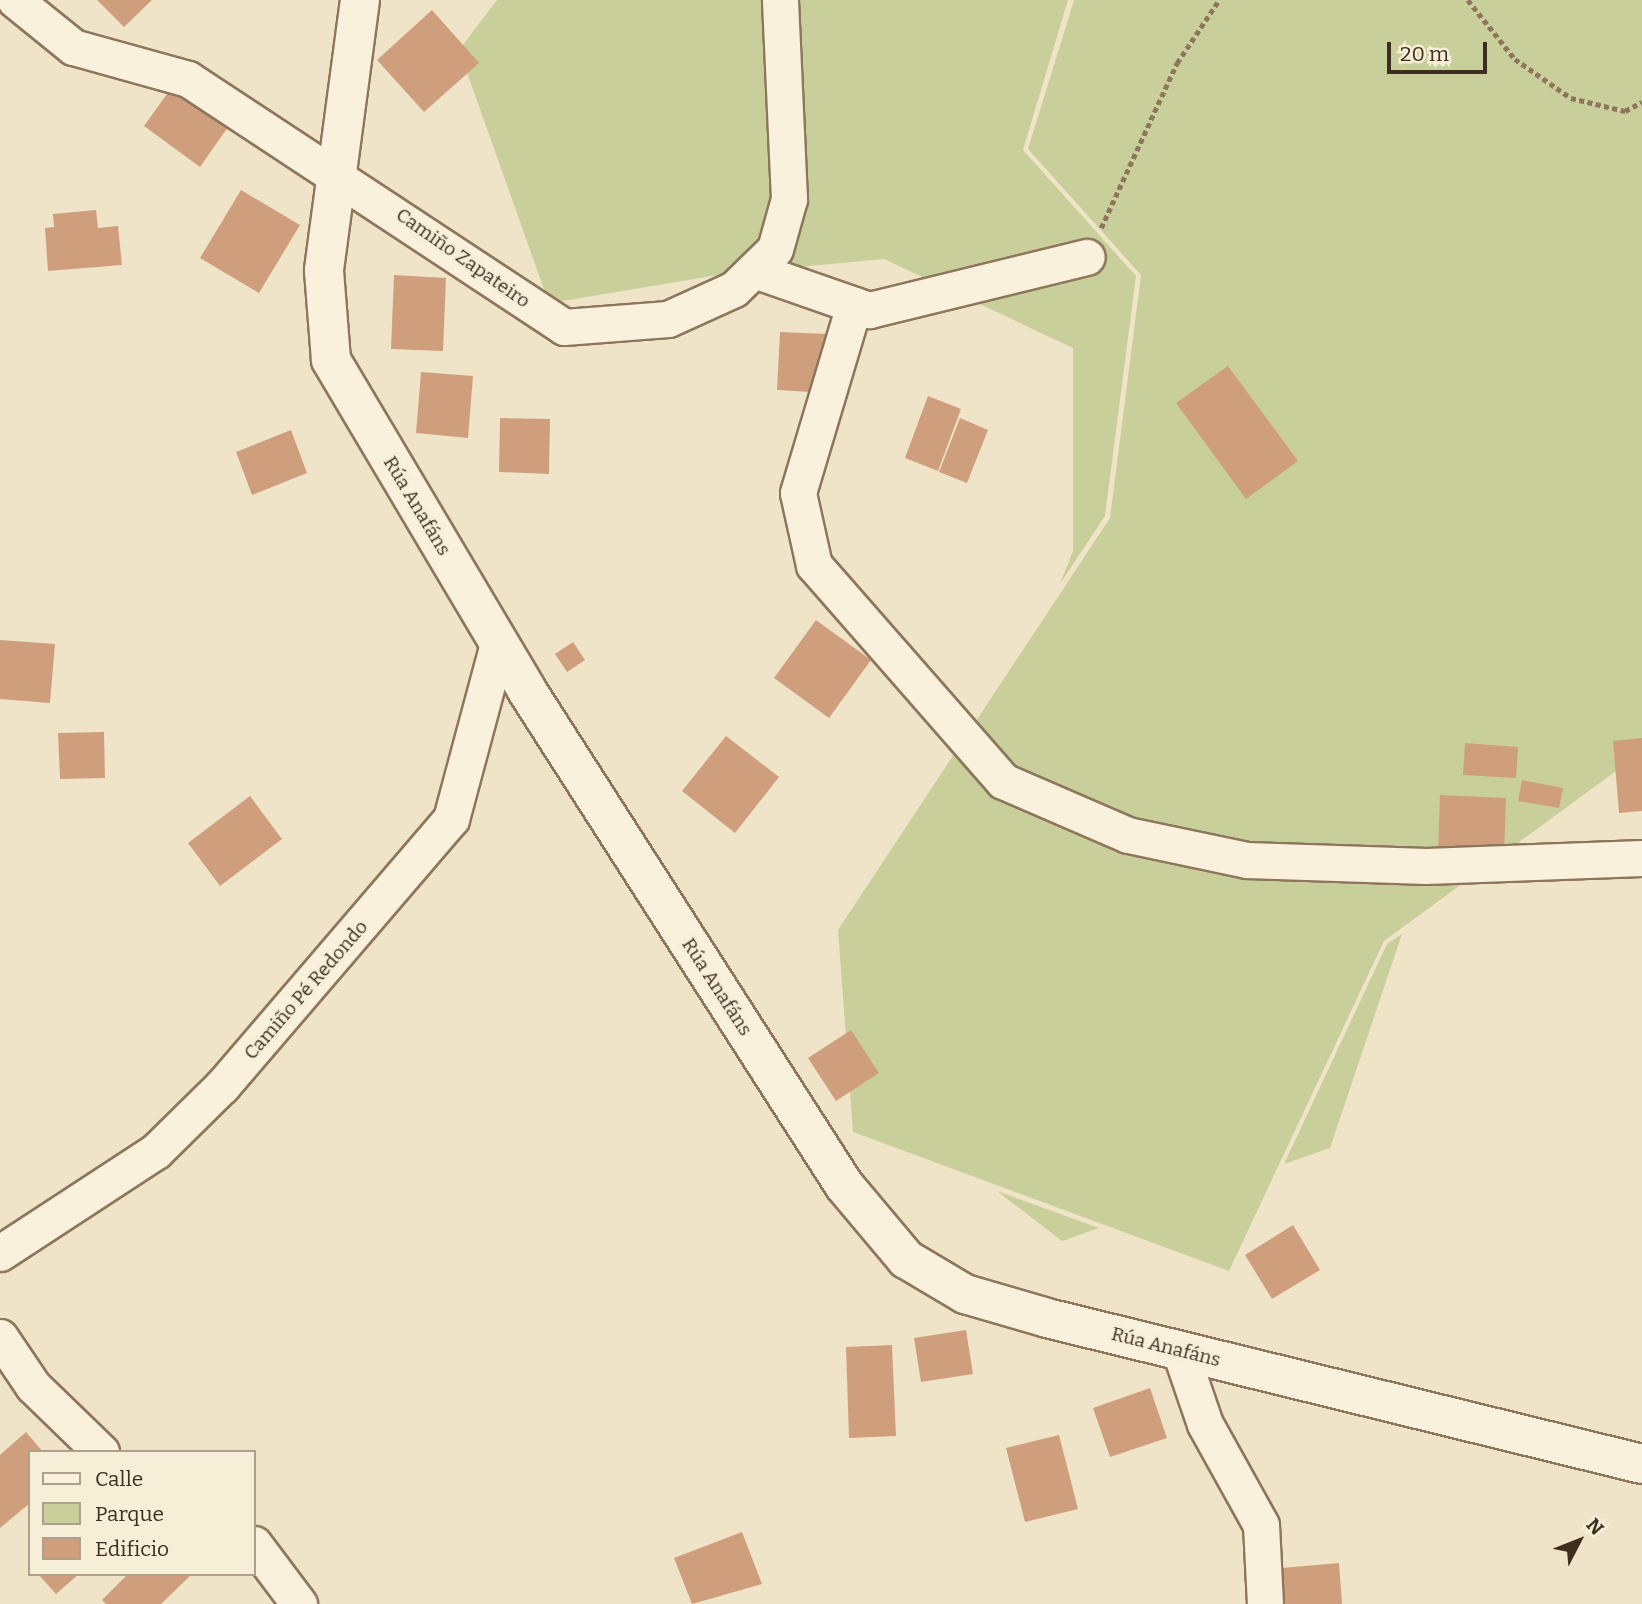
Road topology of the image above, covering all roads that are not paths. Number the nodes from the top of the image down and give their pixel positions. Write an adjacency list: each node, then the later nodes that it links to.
1 (4, 0): 5 (street)
2 (15, 0): 6 (street, Camiño Zapateiro)
3 (360, 0): 6 (street, Rúa Anafáns)
4 (780, 0): 8 (street, Camiño Zapateiro)
5 (0, 5)
6 (339, 183): 8 (street, Camiño Zapateiro); 10 (street, Rúa Anafáns)
7 (1087, 257): 9 (street)
8 (754, 270): 9 (street)
9 (854, 305): 11 (street)
10 (498, 643): 12 (street, Camiño Pé Redondo); 14 (street, Rúa Anafáns)
11 (1642, 858)
12 (0, 1253)
13 (0, 1338): 15 (street)
14 (1180, 1351): 16 (street, Rúa Anafáns); 19 (street)
15 (99, 1450)
16 (1642, 1464)
17 (256, 1547): 18 (street)
18 (299, 1604)
19 (1265, 1604)

